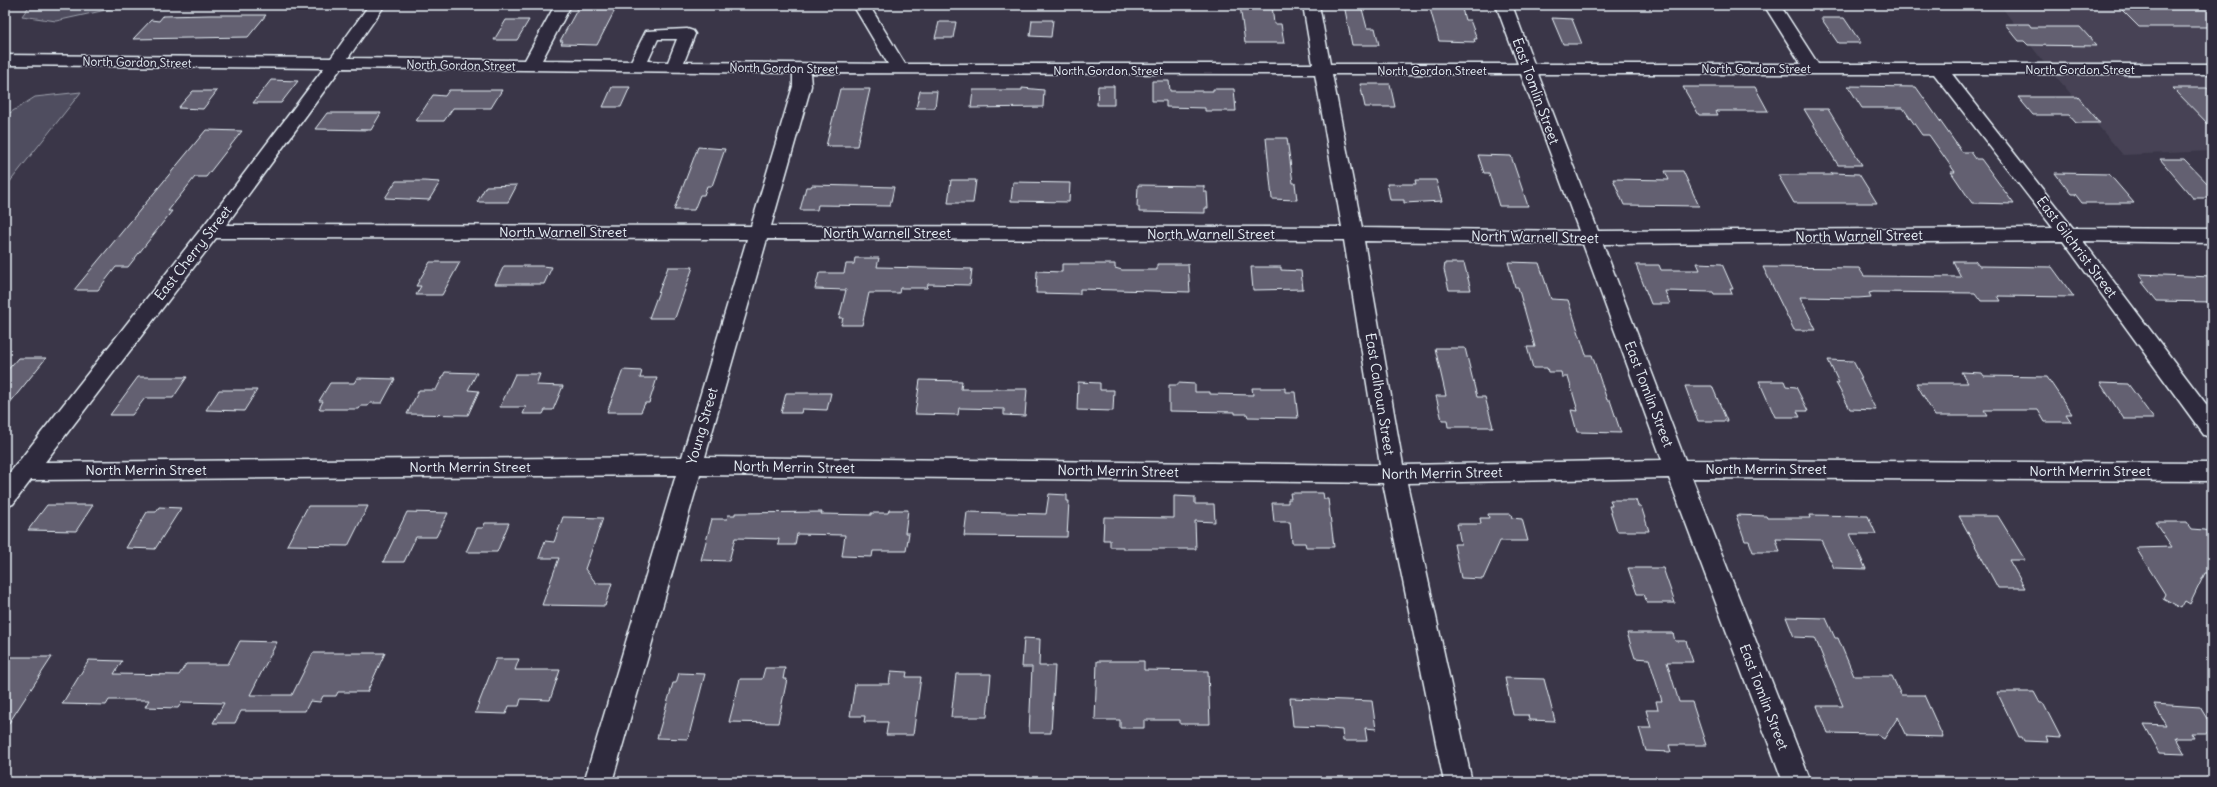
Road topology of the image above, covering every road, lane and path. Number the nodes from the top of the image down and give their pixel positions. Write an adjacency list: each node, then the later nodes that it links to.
1 (377, 5): 8 (street, East Cherry Street)
2 (563, 5): 9 (street)
3 (861, 5): 17 (street)
4 (1311, 5): 18 (street, East Calhoun Street)
5 (1504, 5): 15 (street, East Tomlin Street)
6 (1772, 5): 12 (street)
7 (13, 60): 8 (street, North Gordon Street); 19 (street)
8 (336, 64): 9 (street, North Gordon Street); 20 (street, East Cherry Street)
9 (531, 66): 10 (street, North Gordon Street)
10 (637, 67): 11 (street, North Gordon Street); 11 (street)
11 (674, 67): 14 (street, North Gordon Street)
12 (1812, 68): 13 (street, North Gordon Street); 15 (street, North Gordon Street)
13 (1938, 68): 16 (street, North Gordon Street); 23 (street, East Gilchrist Street)
14 (801, 69): 17 (street, North Gordon Street); 21 (street, Young Street)
15 (1528, 69): 18 (street, North Gordon Street); 25 (street, East Tomlin Street)
16 (2212, 69)
17 (900, 70): 18 (street, North Gordon Street)
18 (1323, 70): 22 (street, East Calhoun Street)
19 (5, 75)
20 (210, 231): 21 (street, North Warnell Street); 29 (street, East Cherry Street)
21 (759, 232): 22 (street, North Warnell Street); 27 (street, Young Street)
22 (1353, 234): 25 (street, North Warnell Street); 31 (street, East Calhoun Street)
23 (2068, 234): 24 (street, North Warnell Street); 25 (street, North Warnell Street); 26 (street, East Gilchrist Street)
24 (2212, 236)
25 (1590, 238): 28 (street, East Tomlin Street)
26 (2212, 429)
27 (691, 466): 29 (street, North Merrin Street); 31 (street, North Merrin Street); 33 (street, Young Street)
28 (1677, 469): 30 (street, North Merrin Street); 31 (street, North Merrin Street); 35 (street, East Tomlin Street)
29 (24, 471): 32 (street, East Cherry Street)
30 (2212, 472)
31 (1393, 474): 34 (street, East Calhoun Street)
32 (5, 497)
33 (598, 782)
34 (1458, 782)
35 (1797, 782)

